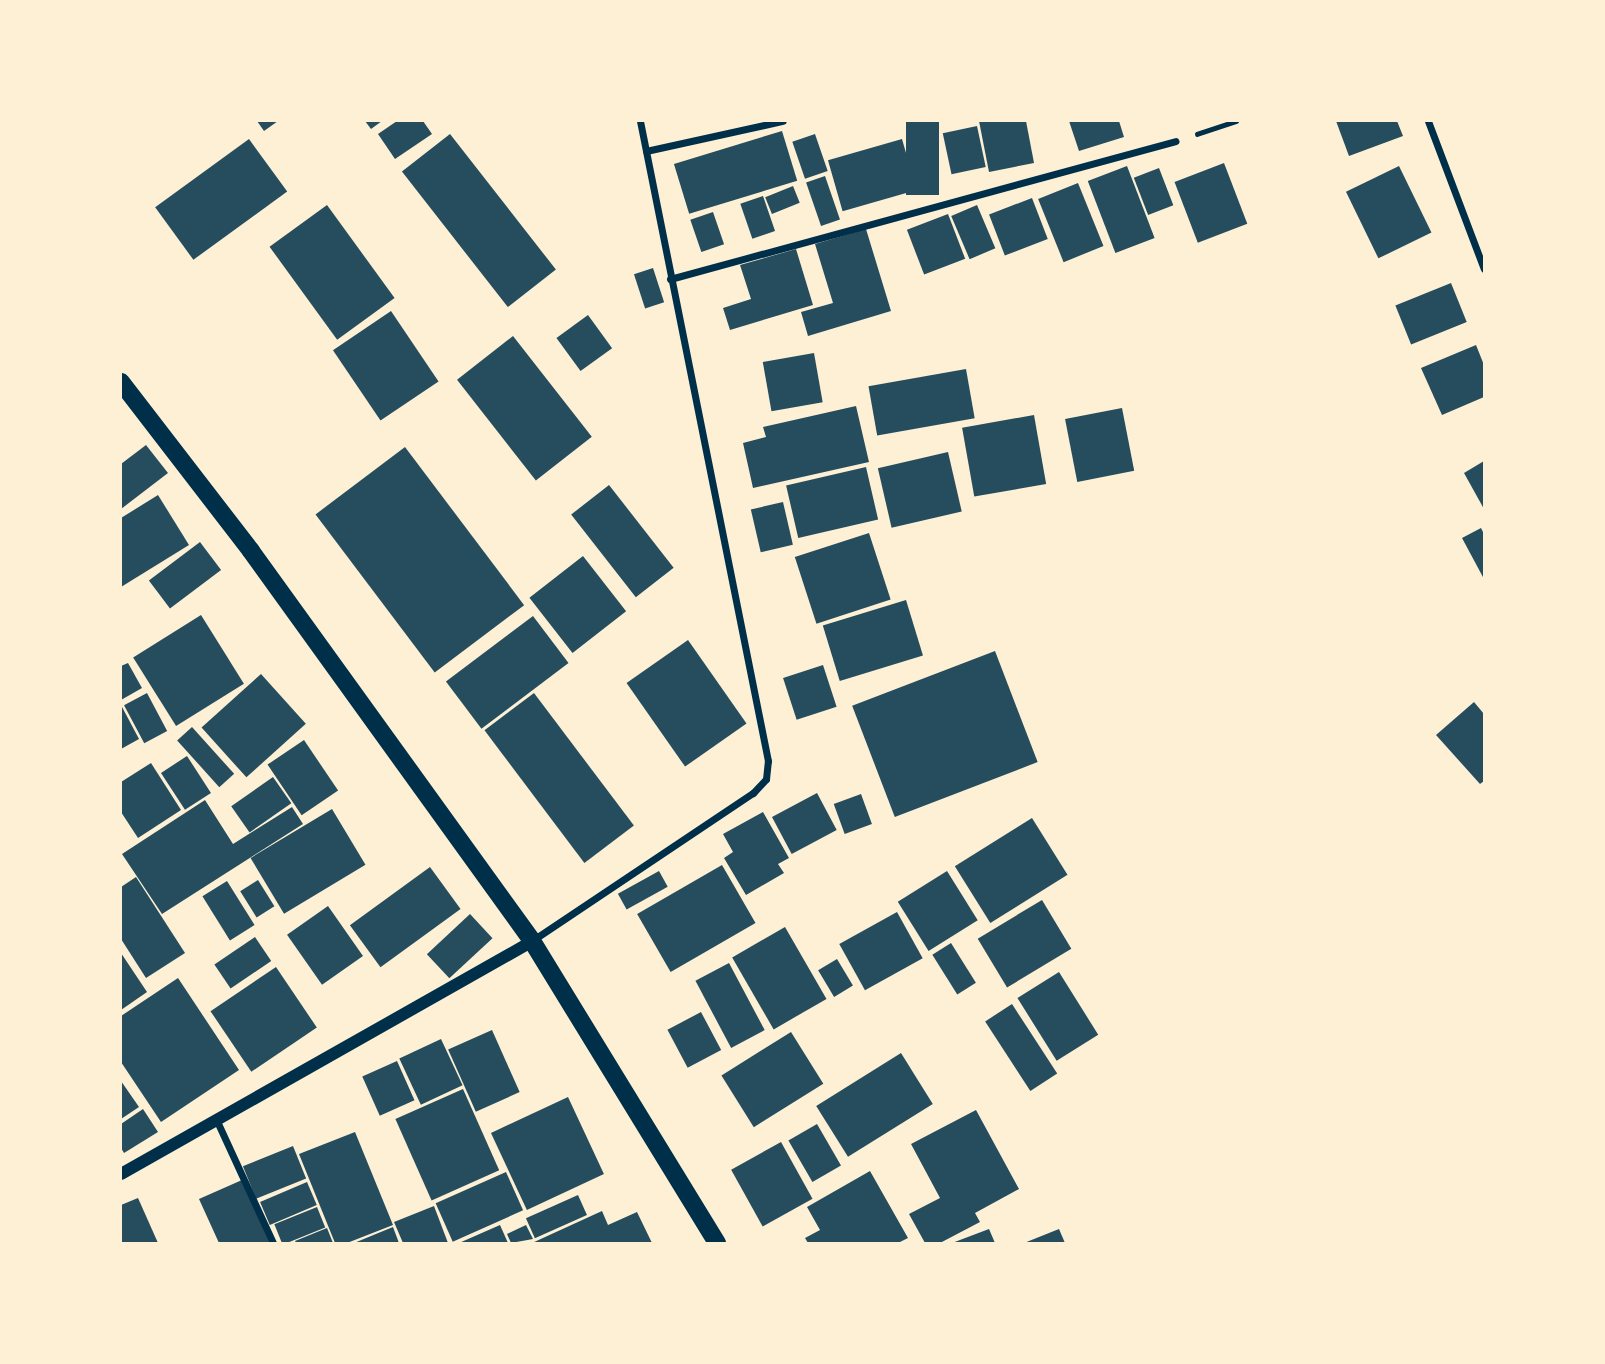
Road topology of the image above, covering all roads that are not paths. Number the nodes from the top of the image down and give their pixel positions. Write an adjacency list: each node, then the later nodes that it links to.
1 (640, 121): 5 (street)
2 (783, 121): 5 (street)
3 (1428, 121): 6 (street)
4 (1176, 141): 7 (street)
5 (646, 151): 7 (street)
6 (1484, 269)
7 (670, 279): 9 (street)
8 (121, 382): 9 (main road)
9 (532, 941): 10 (street); 13 (main road)
10 (216, 1119): 11 (street); 12 (street)
11 (121, 1174)
12 (273, 1243)
13 (717, 1243)

